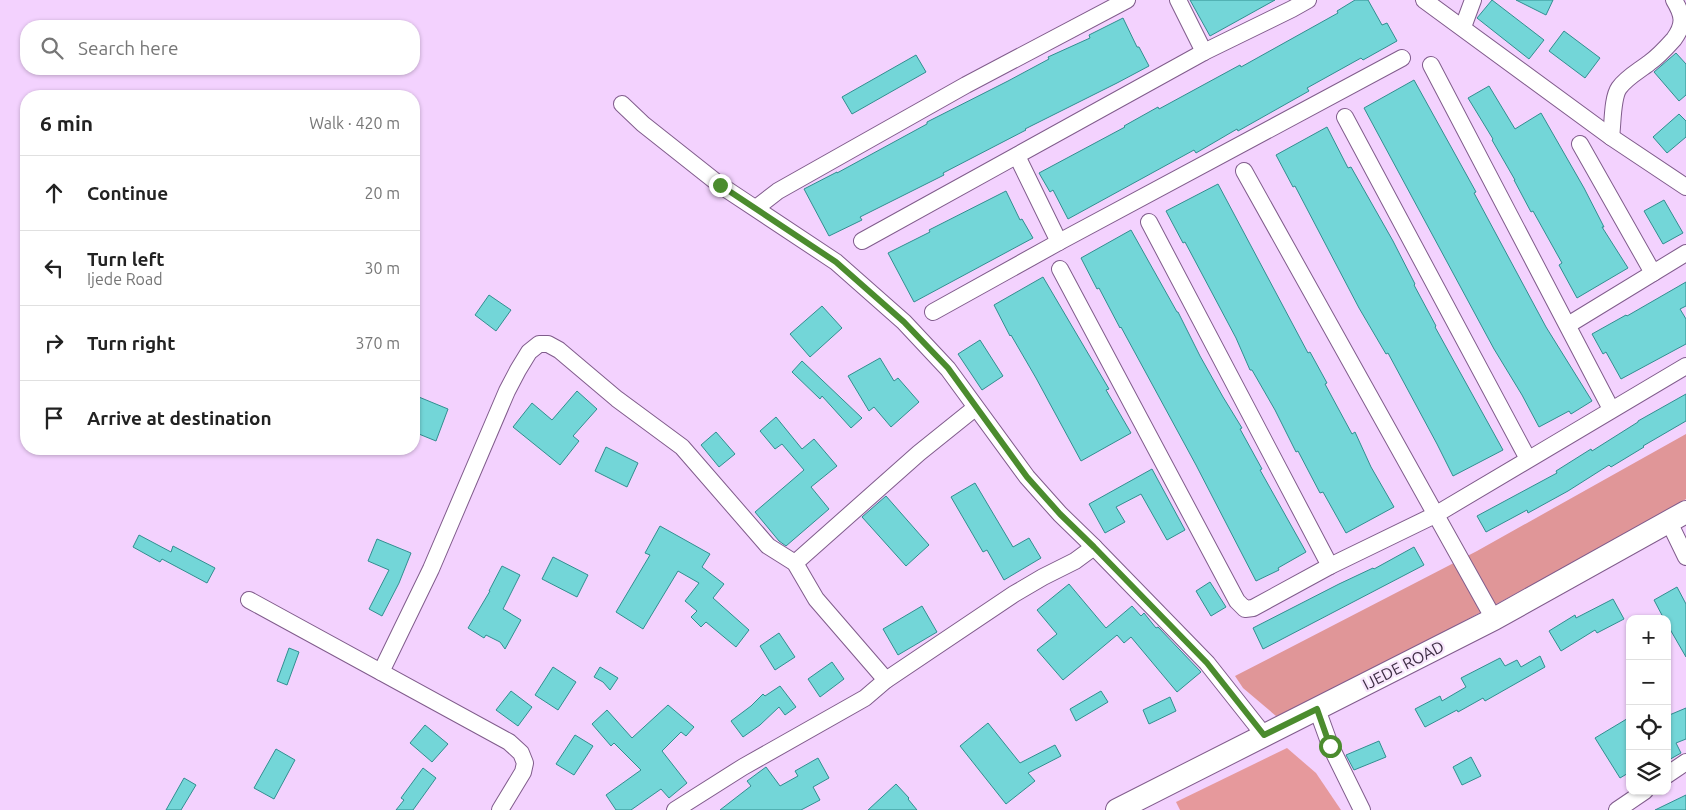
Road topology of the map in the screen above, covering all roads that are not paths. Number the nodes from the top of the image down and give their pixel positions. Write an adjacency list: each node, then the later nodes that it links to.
1 (1127, 0): 19 (street)
2 (1178, 0): 9 (street)
3 (1308, 0): 7 (street)
4 (1424, 0): 8 (street)
5 (1473, 0): 8 (street)
6 (1674, 0): 14 (street)
7 (1290, 5): 9 (street)
8 (1463, 27): 14 (street)
9 (1204, 52): 16 (street)
10 (1402, 58): 22 (street)
11 (1431, 64): 27 (street)
12 (622, 104): 19 (street)
13 (1345, 117): 31 (street)
14 (1611, 137): 18 (street)
15 (1580, 144): 25 (street)
16 (1017, 156): 21 (street); 22 (street)
17 (1244, 171): 32 (street)
18 (1686, 188)
19 (756, 208): 29 (street)
20 (1149, 222): 37 (street)
21 (862, 241)
22 (1058, 242): 26 (street)
23 (1686, 253): 25 (street)
24 (1060, 269): 37 (street)
25 (1652, 273): 27 (street)
26 (933, 312)
27 (1568, 325): 30 (street)
28 (1686, 366): 30 (street)
29 (975, 408): 34 (street); 36 (street)
30 (1611, 409): 31 (street)
31 (1528, 459): 32 (street)
32 (1435, 515): 37 (street); 39 (street)
33 (1677, 517): 35 (street); 39 (main road, IJEDE ROAD)
34 (1094, 547): 41 (street); 43 (street)
35 (1686, 557)
36 (795, 563): 40 (street); 41 (street)
37 (1330, 566)
38 (249, 600): 40 (street)
39 (1494, 619): 42 (main road, IJEDE ROAD)
40 (381, 672): 47 (street)
41 (886, 680): 48 (street)
42 (1317, 709): 43 (main road, IJEDE ROAD); 50 (street)
43 (1264, 735): 49 (main road, IJEDE ROAD)
44 (1686, 762): 45 (street)
45 (1671, 773)
46 (1639, 795): 51 (street)
47 (500, 810)
48 (675, 810)
49 (1117, 810)
50 (1362, 810)
51 (1617, 810)

